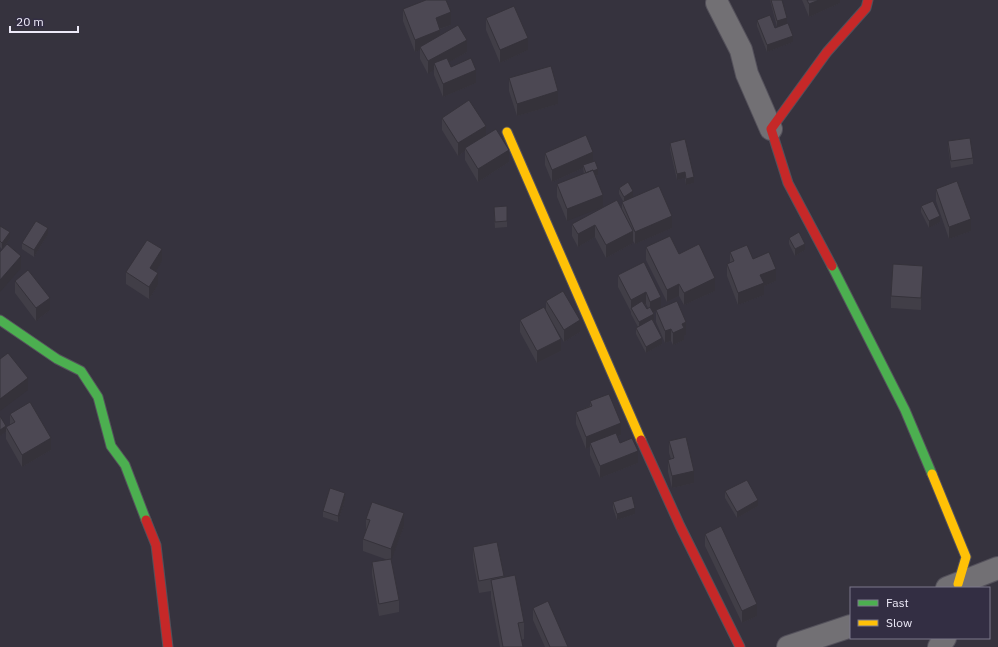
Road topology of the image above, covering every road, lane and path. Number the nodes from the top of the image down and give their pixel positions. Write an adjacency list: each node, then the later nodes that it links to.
1 (868, 0): 3 (street)
2 (717, 3): 3 (street)
3 (771, 129): 7 (street)
4 (508, 132): 11 (street)
5 (0, 320): 10 (street)
6 (998, 568): 7 (street); 8 (street)
7 (953, 586)
8 (984, 587)
9 (850, 626): 12 (street)
10 (168, 647)
11 (740, 647)
12 (788, 647)

